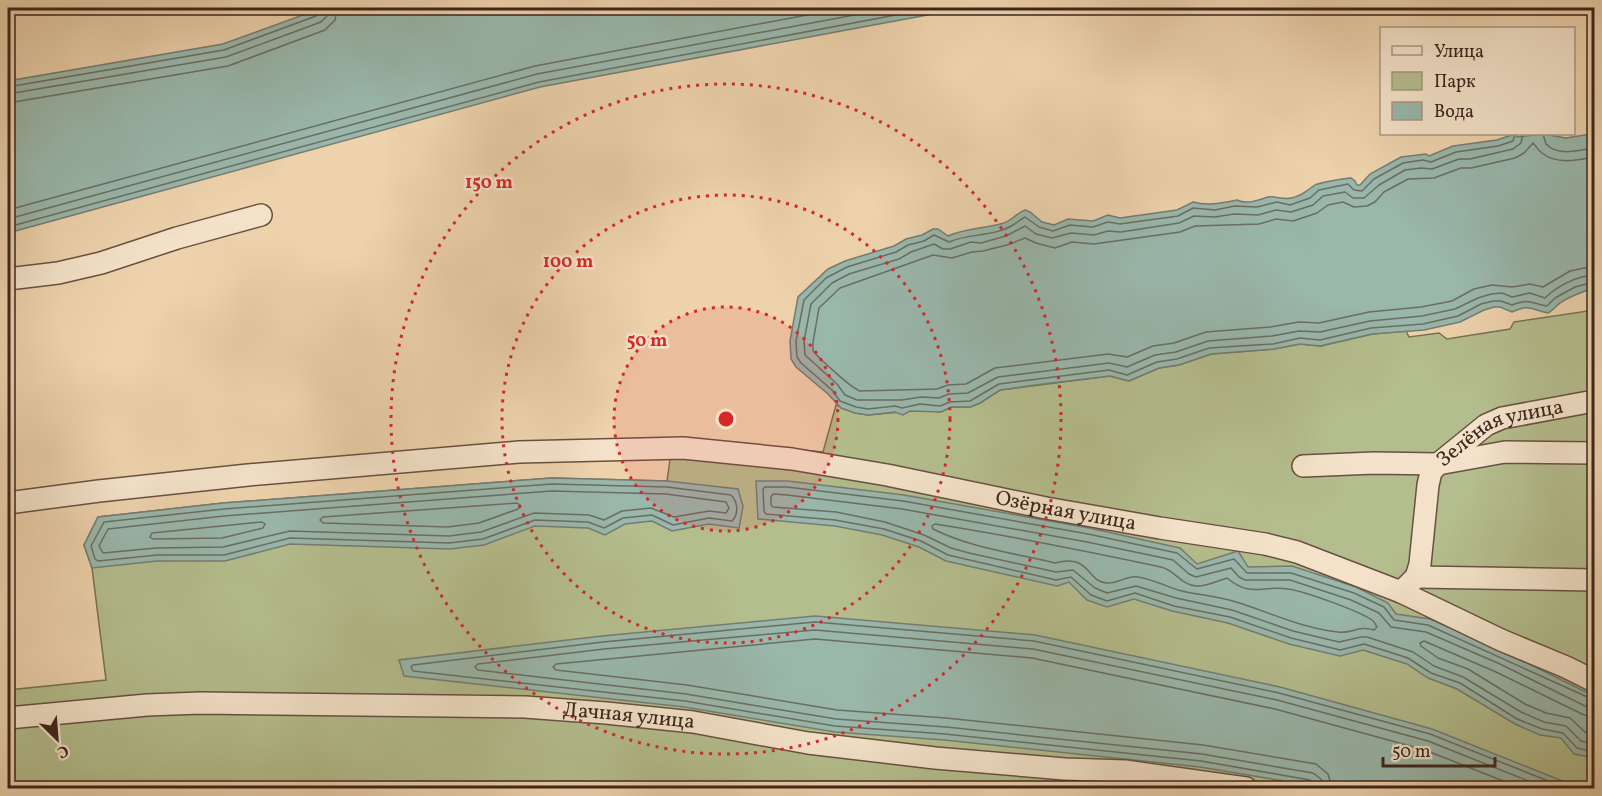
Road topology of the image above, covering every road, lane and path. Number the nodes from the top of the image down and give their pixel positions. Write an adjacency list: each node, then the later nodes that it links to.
1 (261, 215): 2 (street)
2 (8, 279)
3 (1594, 401): 5 (street, Зелёная улица)
4 (1594, 453): 5 (street)
5 (1438, 464): 6 (street); 9 (street, Зелёная улица)
6 (1303, 466)
7 (8, 503): 9 (street, Озёрная улица)
8 (1594, 580): 9 (street)
9 (1409, 585): 10 (street, Озёрная улица)
10 (1594, 681)
11 (8, 718): 12 (street, Дачная улица)
12 (1246, 789)

